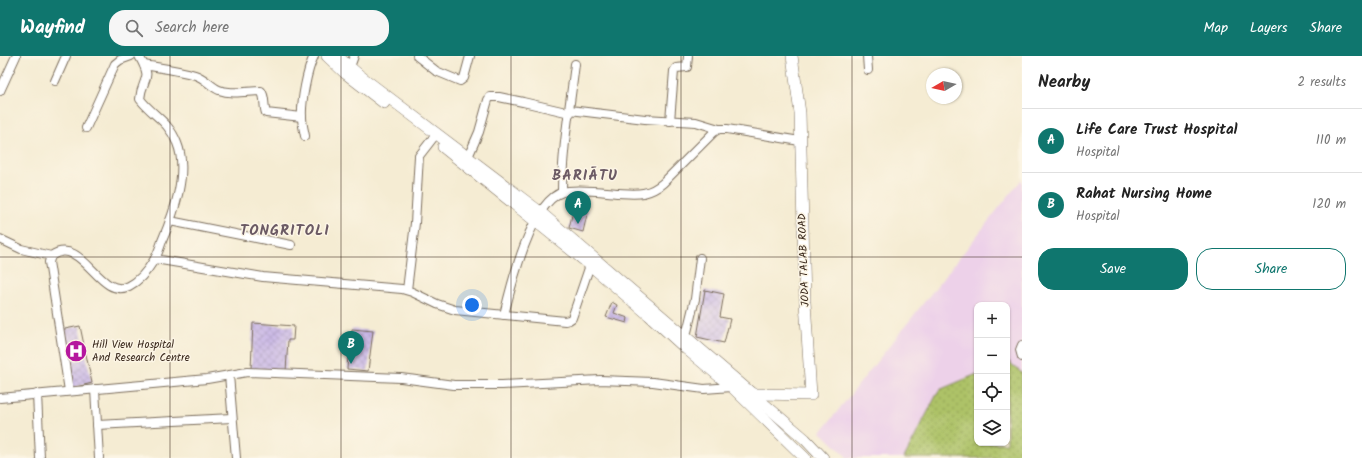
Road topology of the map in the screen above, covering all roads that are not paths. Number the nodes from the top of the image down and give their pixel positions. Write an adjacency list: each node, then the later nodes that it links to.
1 (16, 56): 19 (street)
2 (66, 56): 18 (street)
3 (139, 56): 15 (street)
4 (314, 56): 21 (street)
5 (327, 56): 26 (main road)
6 (338, 56): 16 (main road)
7 (354, 56): 16 (street)
8 (417, 56): 9 (street)
9 (470, 56)
10 (688, 56): 22 (street)
11 (792, 56): 27 (main road, JODA TALAB ROAD)
12 (867, 56): 17 (street)
13 (125, 57): 23 (street)
14 (575, 64): 20 (street)
15 (144, 65): 21 (street); 31 (street)
16 (350, 67): 28 (main road)
17 (868, 70)
18 (55, 81)
19 (0, 90)
20 (570, 111): 22 (street); 28 (street); 29 (street)
21 (302, 117): 25 (street)
22 (670, 121): 24 (street)
23 (86, 128)
24 (719, 129): 27 (street); 29 (street)
25 (305, 136)
26 (433, 138): 30 (main road); 38 (street)
27 (800, 141): 48 (main road, JODA TALAB ROAD)
28 (468, 157): 30 (main road)
29 (562, 192): 30 (street)
30 (538, 216): 37 (main road); 39 (street); 40 (main road)
31 (170, 221): 33 (street); 36 (street)
32 (0, 239): 34 (street)
33 (291, 245)
34 (51, 256): 36 (street); 46 (street)
35 (700, 258): 40 (street)
36 (155, 259): 38 (street)
37 (590, 265): 39 (street); 44 (main road)
38 (407, 290): 39 (street)
39 (504, 315)
40 (686, 336): 48 (main road)
41 (1022, 345): 42 (street)
42 (1022, 357)
43 (229, 375): 44 (street); 45 (street); 50 (street)
44 (732, 387): 48 (main road)
45 (95, 389): 46 (street); 51 (street)
46 (69, 391): 47 (street)
47 (37, 394): 49 (street); 52 (street)
48 (748, 396): 55 (main road); 56 (main road)
49 (0, 398)
50 (232, 418): 51 (street); 54 (street)
51 (97, 425): 53 (street)
52 (40, 458)
53 (98, 458)
54 (236, 458)
55 (805, 458)
56 (823, 458)

